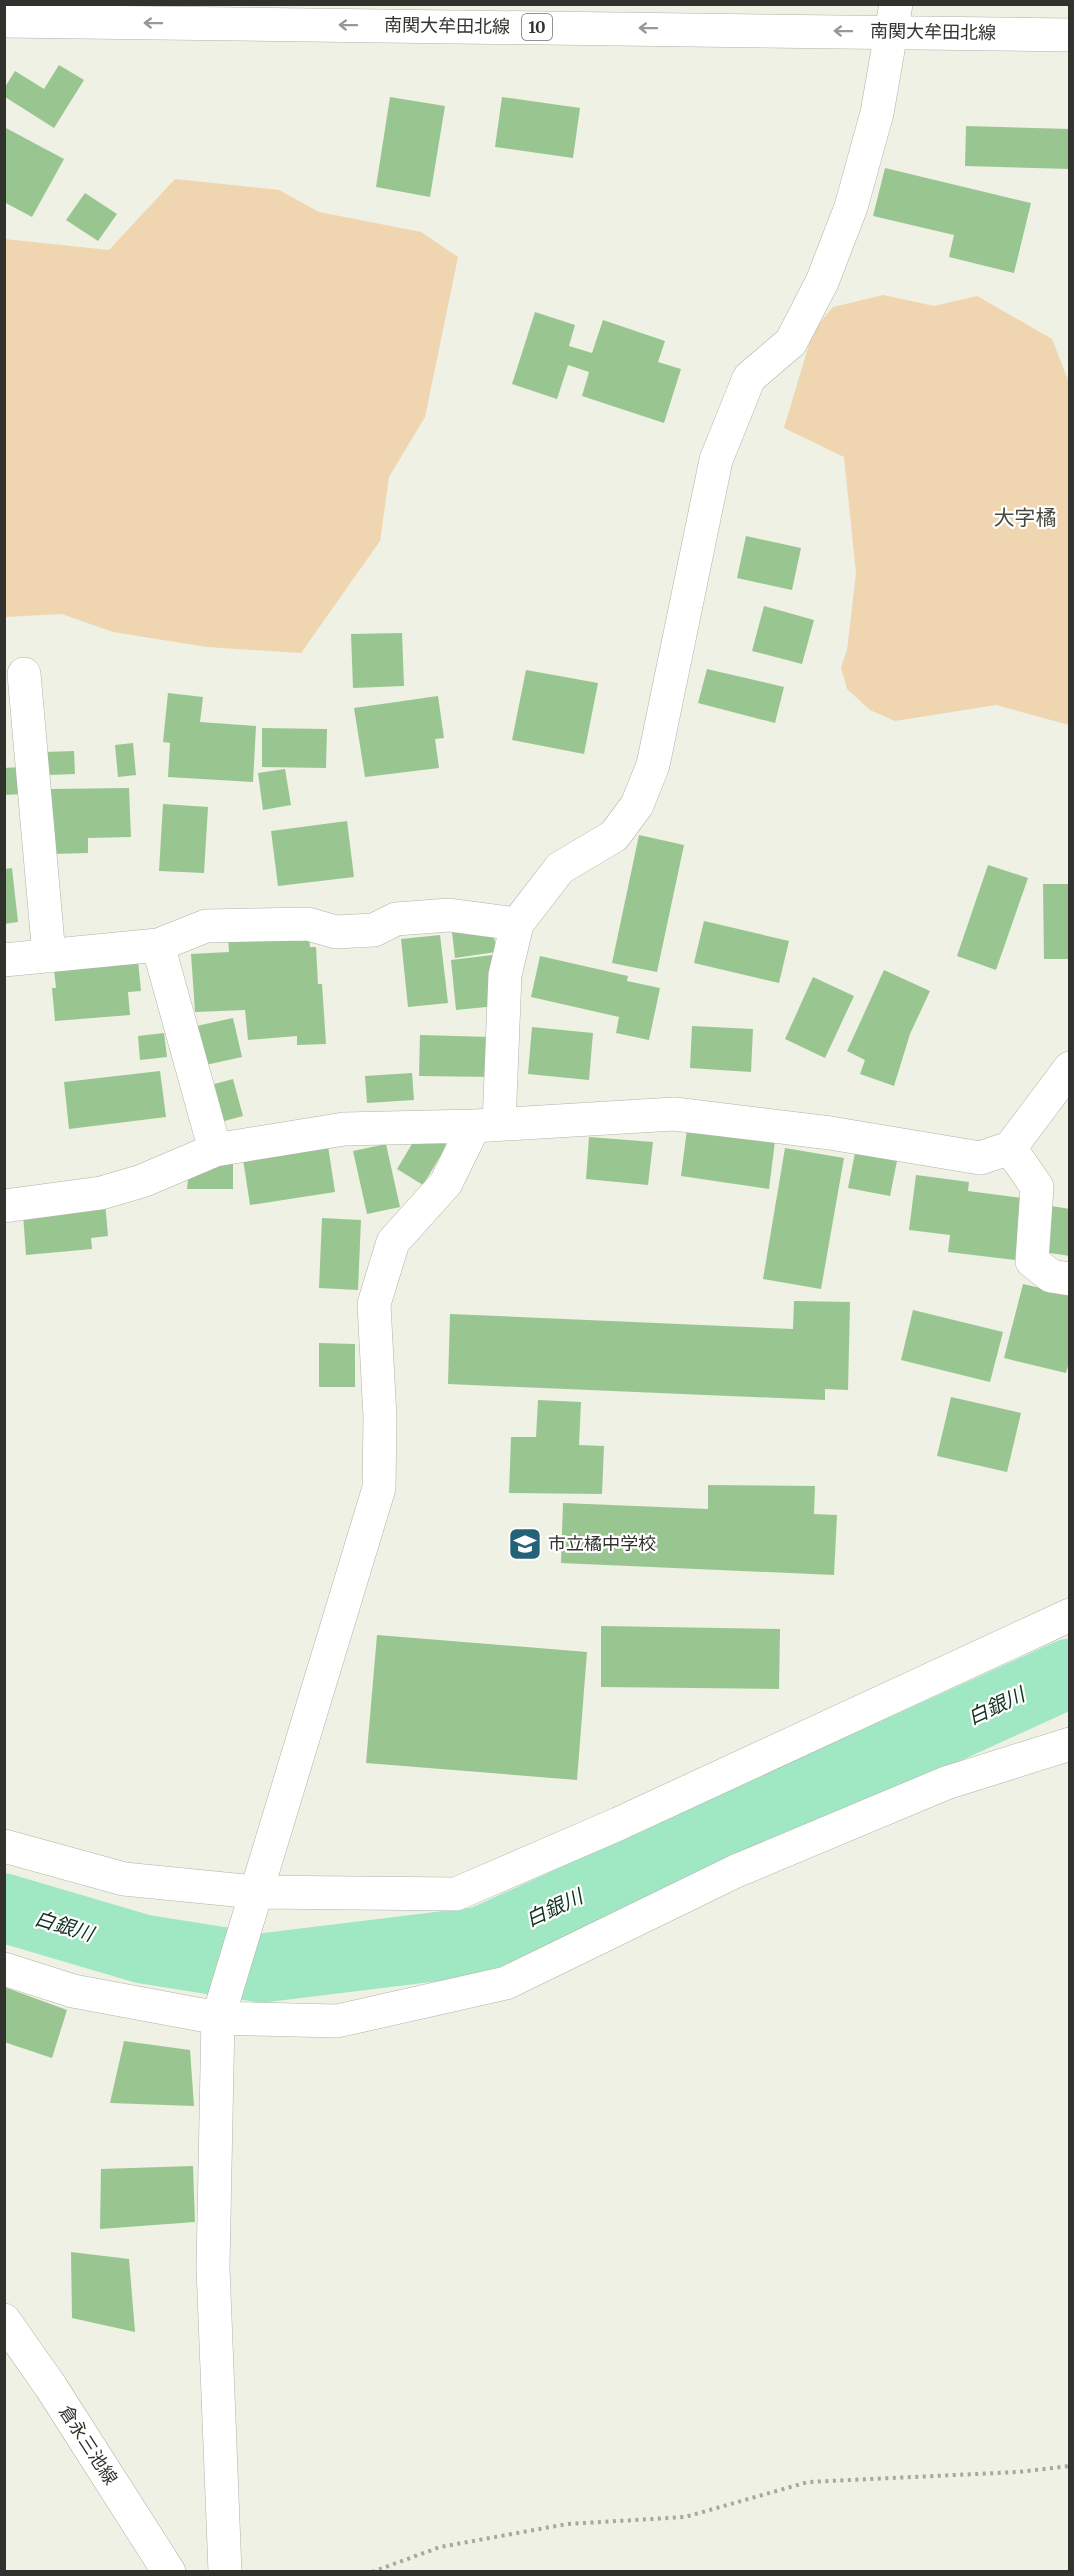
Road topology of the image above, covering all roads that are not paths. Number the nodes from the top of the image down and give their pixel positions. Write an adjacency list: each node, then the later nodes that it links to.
1 (894, 18): 2 (street, 南関大牟田北線 / 10, one-way to 2); 3 (street, 南関大牟田北線 / 10); 5 (street)
2 (4, 21)
3 (1070, 35)
4 (24, 674): 7 (street)
5 (517, 924): 6 (street); 10 (street)
6 (158, 945): 7 (street); 12 (street)
7 (49, 956): 8 (street)
8 (4, 960)
9 (1070, 1068): 11 (street)
10 (487, 1125): 11 (street); 12 (street); 18 (street)
11 (1010, 1148): 14 (street)
12 (215, 1150): 13 (street)
13 (4, 1206)
14 (1070, 1279)
15 (1070, 1615): 18 (street)
16 (1070, 1744): 20 (street)
17 (4, 1846): 18 (street)
18 (255, 1892): 20 (street)
19 (4, 1969): 20 (street)
20 (218, 2019): 23 (street)
21 (4, 2320): 22 (street, 倉永三池線)
22 (169, 2571)
23 (225, 2571)

